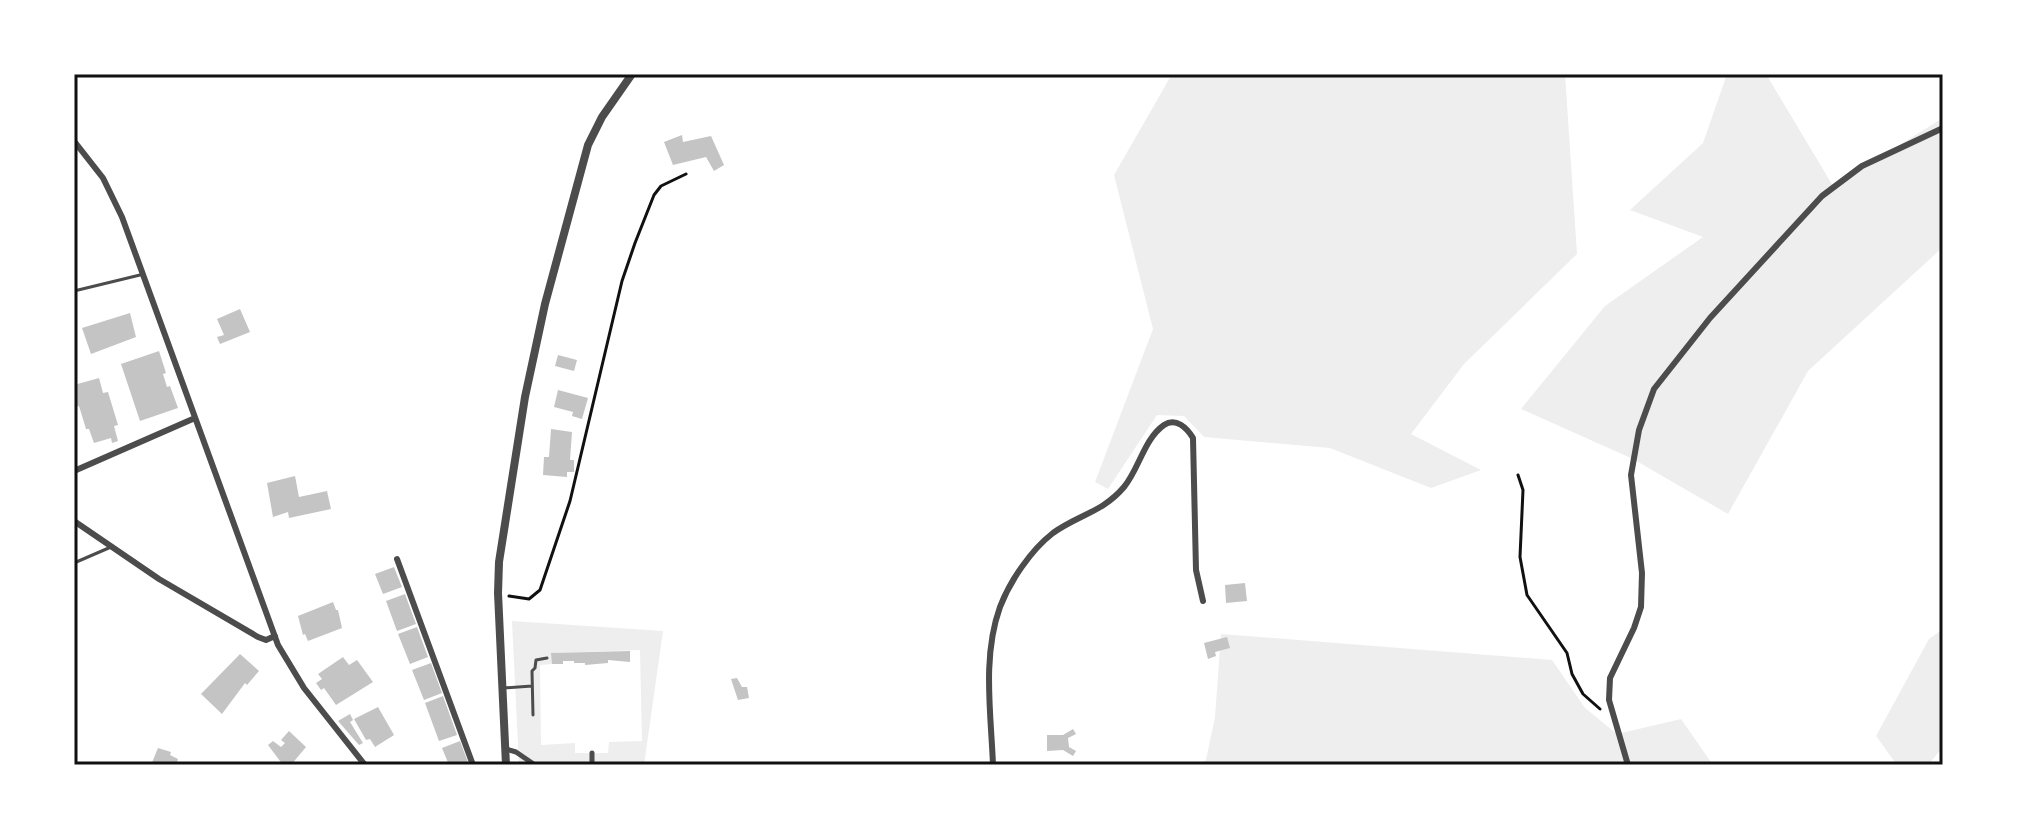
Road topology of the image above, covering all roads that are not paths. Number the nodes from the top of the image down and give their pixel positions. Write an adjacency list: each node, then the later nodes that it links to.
1 (632, 74): 16 (street)
2 (1943, 128): 26 (street)
3 (74, 141): 4 (street)
4 (143, 274): 5 (lane); 6 (street)
5 (74, 291)
6 (195, 418): 7 (street); 13 (street)
7 (74, 471)
8 (74, 521): 9 (street)
9 (111, 547): 11 (lane); 13 (street)
10 (397, 559): 21 (street)
11 (74, 563)
12 (1203, 601): 25 (street)
13 (275, 636): 20 (street)
14 (547, 658): 15 (lane)
15 (532, 686): 16 (lane); 17 (lane)
16 (502, 688): 18 (street)
17 (533, 715)
18 (505, 749): 22 (street); 23 (street)
19 (592, 753): 24 (street)
20 (365, 765)
21 (473, 765)
22 (506, 765)
23 (535, 765)
24 (592, 765)
25 (993, 765)
26 (1628, 765)

